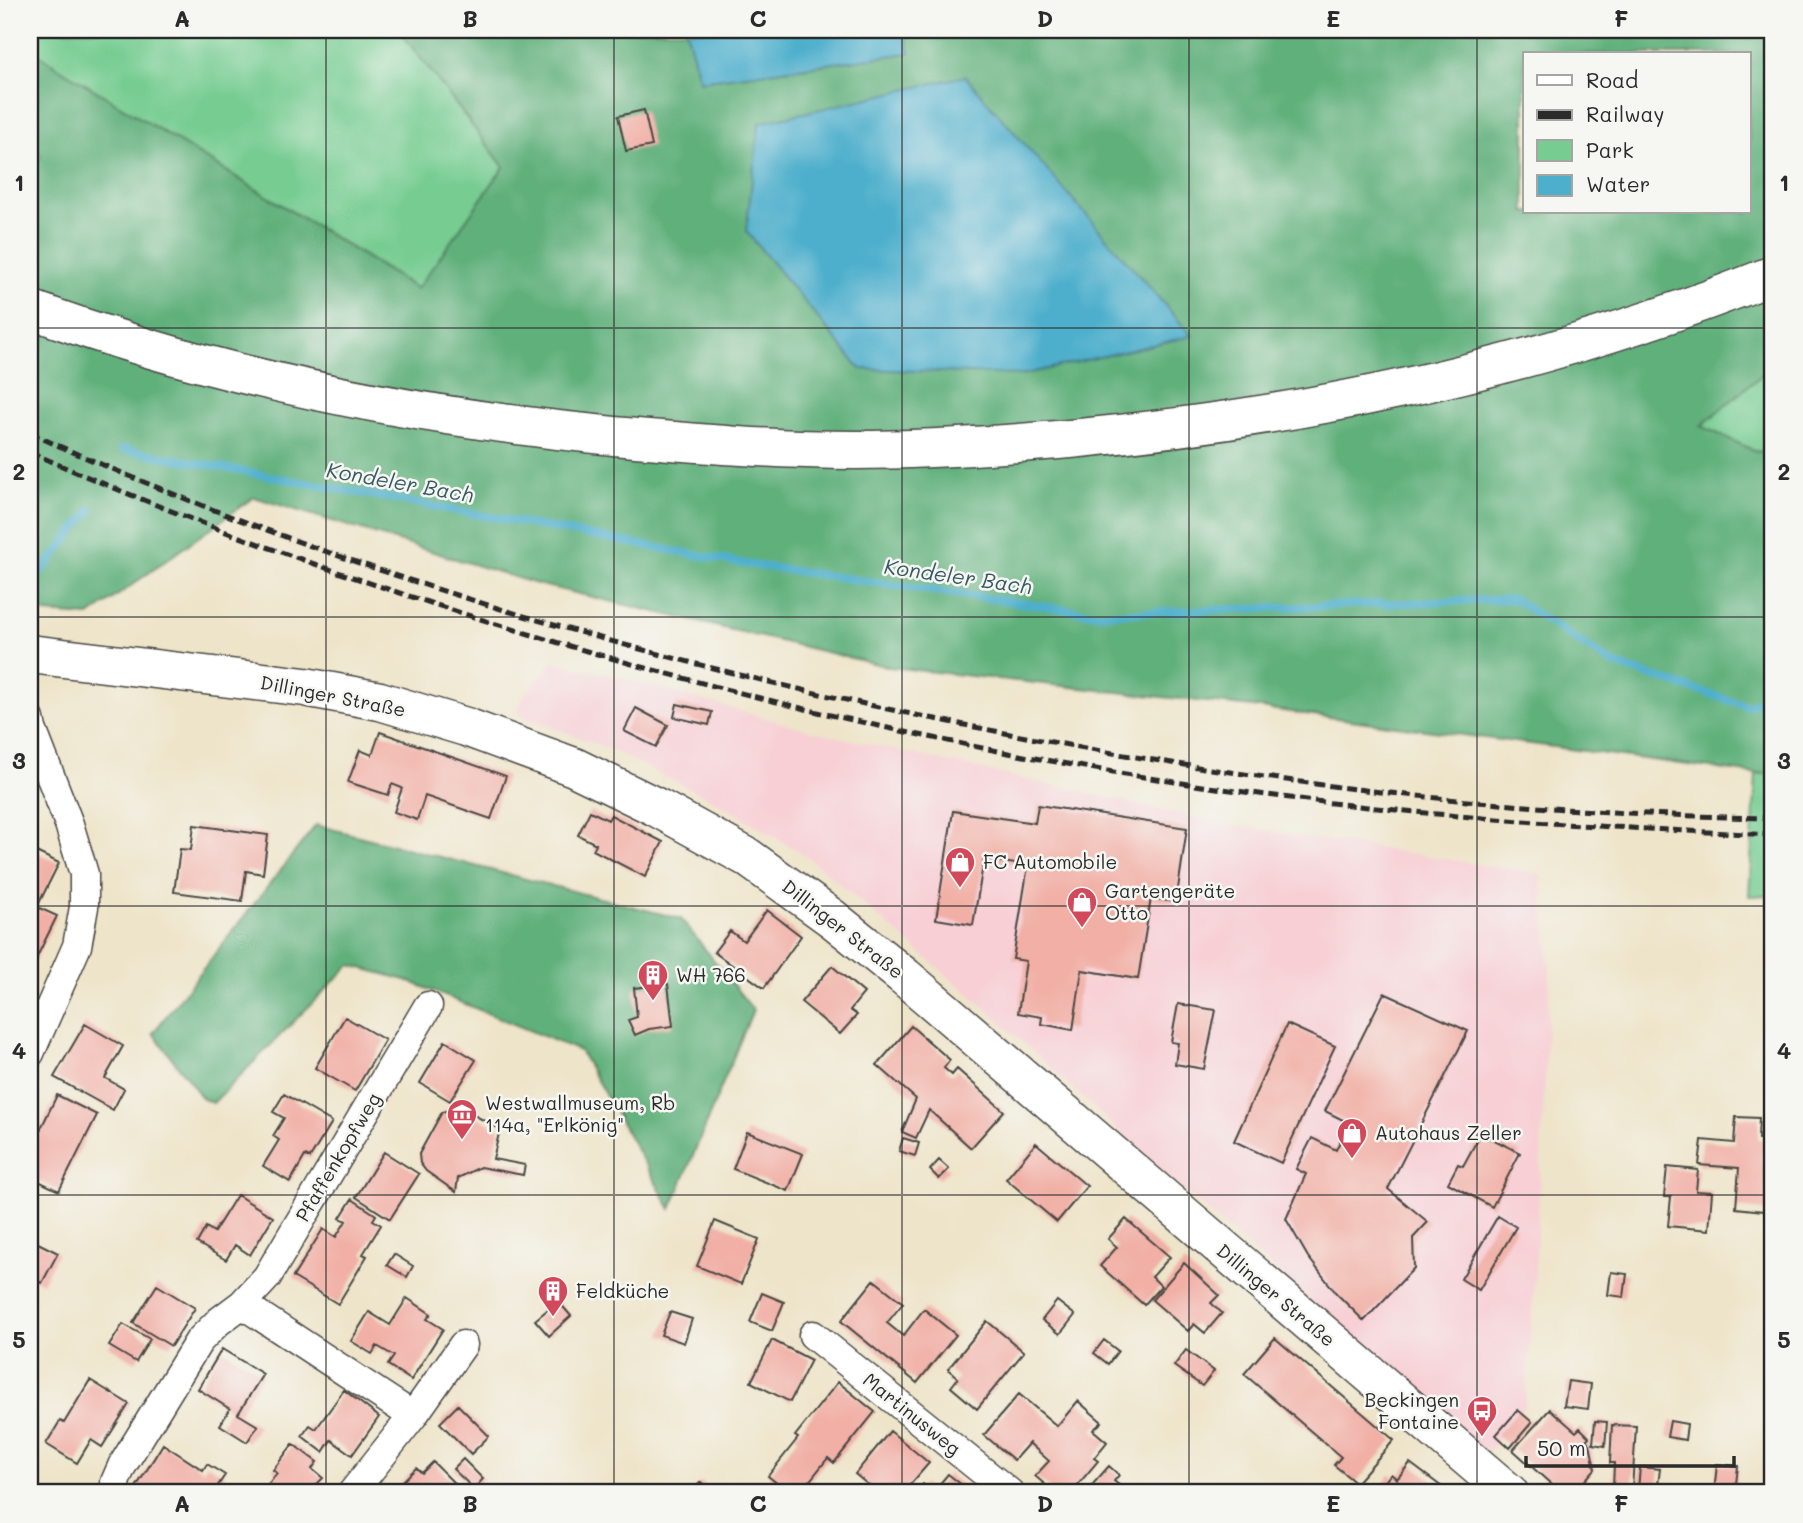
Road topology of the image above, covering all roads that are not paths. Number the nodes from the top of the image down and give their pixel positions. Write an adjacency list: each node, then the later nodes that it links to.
1 (1773, 275): 2 (main road)
2 (30, 309)
3 (30, 659): 14 (main road, Dillinger Straße)
4 (30, 719): 6 (street)
5 (428, 1006): 7 (street, Pfaffenkopfweg)
6 (30, 1053)
7 (242, 1304): 10 (street); 11 (street, Pfaffenkopfweg)
8 (813, 1335): 13 (street, Martinusweg)
9 (463, 1345): 10 (street)
10 (413, 1416): 12 (street)
11 (116, 1493)
12 (352, 1493)
13 (1010, 1493)
14 (1509, 1493)

